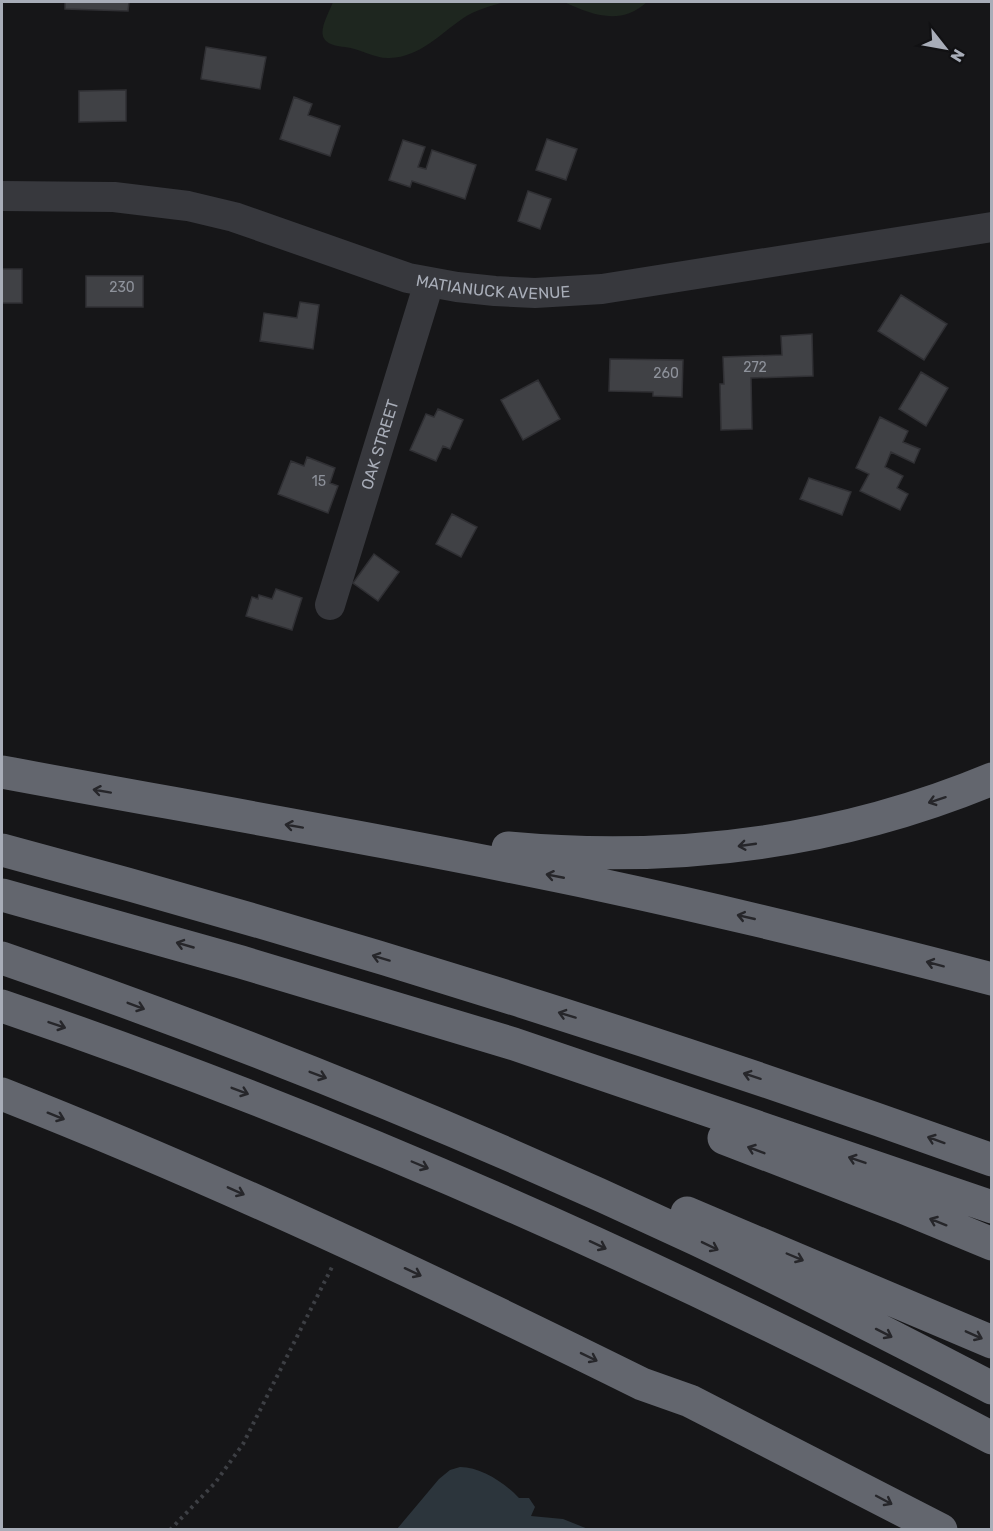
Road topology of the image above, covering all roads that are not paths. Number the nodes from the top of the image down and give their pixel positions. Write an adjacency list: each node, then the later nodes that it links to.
1 (2, 196): 3 (street, MATIANUCK AVENUE)
2 (992, 227): 3 (street, MATIANUCK AVENUE)
3 (429, 283): 4 (street, OAK STREET)
4 (330, 605)
5 (2, 772): 7 (highway, one-way to 5)
6 (992, 779): 7 (highway, one-way to 7)
7 (351, 836): 12 (highway, one-way to 7)
8 (2, 850): 16 (highway, one-way to 8)
9 (2, 895): 11 (highway, one-way to 9)
10 (2, 958): 15 (highway, one-way to 15)
11 (241, 962): 17 (highway, one-way to 11); 18 (highway, one-way to 11)
12 (992, 979)
13 (2, 1006): 22 (highway, one-way to 22)
14 (2, 1094): 20 (highway, one-way to 20)
15 (426, 1120): 19 (highway, one-way to 19); 21 (highway, one-way to 21)
16 (992, 1160)
17 (992, 1207)
18 (992, 1244)
19 (992, 1342)
20 (642, 1384): 23 (highway); 24 (highway, one-way to 24)
21 (992, 1388)
22 (992, 1438)
23 (891, 1530)
24 (941, 1530)

